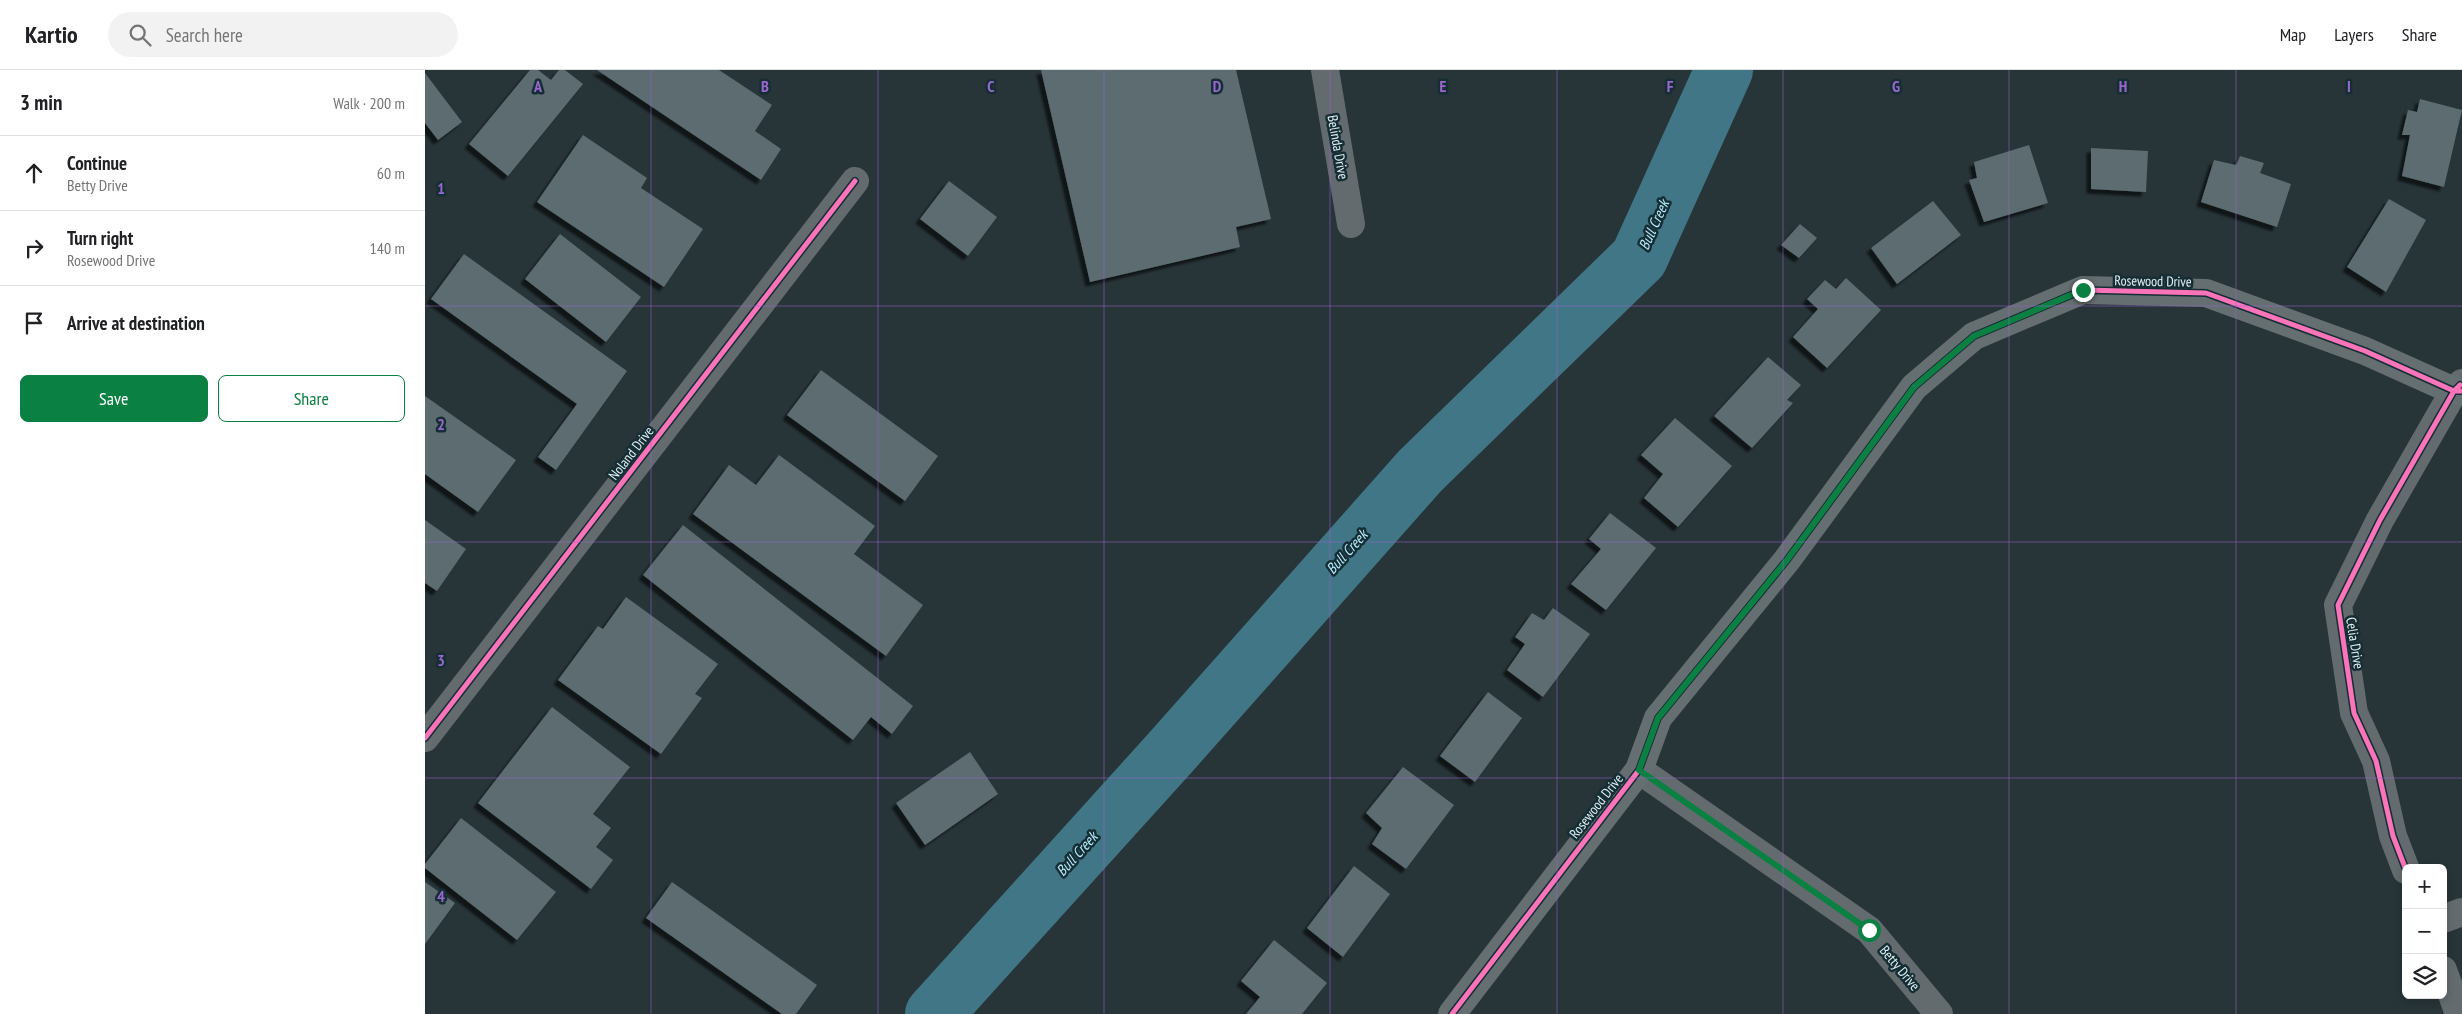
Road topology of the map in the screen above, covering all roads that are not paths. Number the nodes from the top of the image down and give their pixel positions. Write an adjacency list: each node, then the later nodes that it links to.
1 (1325, 70): 3 (street, Belinda Drive)
2 (855, 181): 5 (street, Noland Drive)
3 (1351, 224)
4 (2459, 388): 6 (street, Rosewood Drive); 7 (street, Celia Drive)
5 (425, 738)
6 (1639, 770): 11 (street, Rosewood Drive); 12 (street, Betty Drive)
7 (2404, 864)
8 (2462, 912): 9 (street)
9 (2447, 918)
10 (2447, 981): 13 (street)
11 (1452, 1014)
12 (1939, 1014)
13 (2459, 1014)

